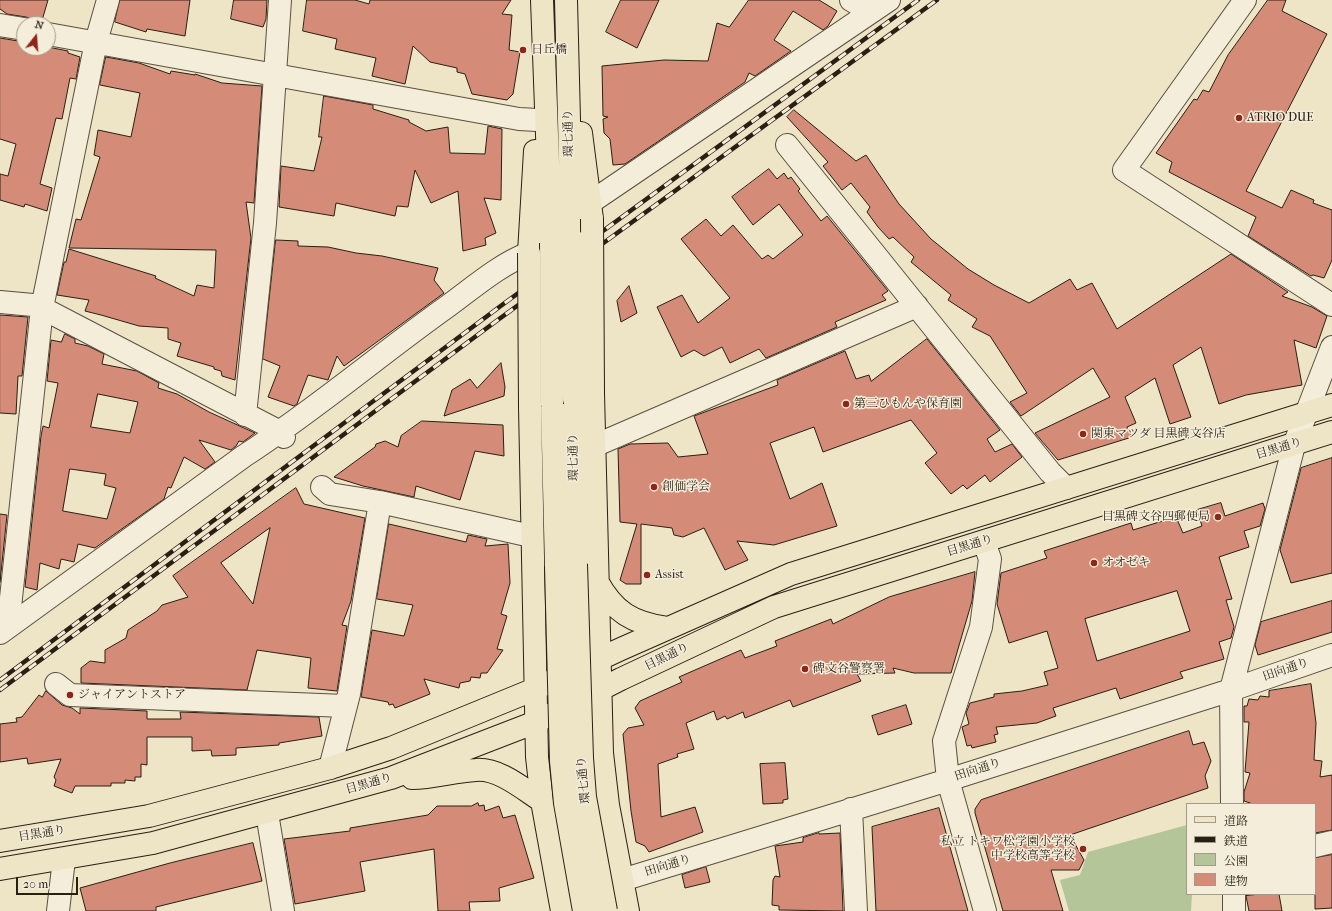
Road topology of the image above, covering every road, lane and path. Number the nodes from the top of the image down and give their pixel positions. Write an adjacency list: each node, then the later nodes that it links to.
1 (108, 0): 12 (street)
2 (280, 0): 13 (street)
3 (542, 0): 14 (main road, 環七通り)
4 (851, 0): 8 (street)
5 (889, 0): 8 (street)
6 (1245, 0): 22 (street)
7 (568, 2): 15 (main road, 環七通り)
8 (870, 12): 18 (street)
9 (0, 25): 10 (street)
10 (16, 28)
11 (56, 35): 12 (street)
12 (96, 42): 13 (street); 24 (street)
13 (275, 73): 16 (street); 29 (street)
14 (544, 76): 16 (main road); 19 (main road, 環七通り)
15 (568, 76): 18 (main road); 19 (main road, 環七通り)
16 (537, 120): 20 (main road)
17 (787, 145): 23 (street)
18 (592, 211): 26 (main road, bridge)
19 (561, 241): 26 (main road, 環七通り, bridge); 39 (main road, 環七通り, bridge)
20 (529, 253): 31 (street); 37 (main road, bridge)
21 (0, 302): 24 (street)
22 (1332, 305)
23 (917, 306): 33 (street); 35 (street)
24 (42, 308): 29 (street); 42 (street)
25 (1332, 347): 28 (street)
26 (583, 396): 33 (main road); 39 (main road, 環七通り)
27 (1332, 404): 28 (main road, 目黒通り)
28 (1306, 413): 32 (street); 35 (main road, 目黒通り)
29 (245, 415): 31 (street)
30 (1332, 432): 32 (main road, 目黒通り)
31 (282, 435): 42 (street)
32 (1294, 445): 38 (main road, 目黒通り); 48 (street)
33 (594, 446): 40 (main road)
34 (322, 487): 36 (street)
35 (1066, 488): 41 (main road, 目黒通り)
36 (380, 502): 37 (street); 49 (street)
37 (531, 536): 46 (main road)
38 (984, 542): 47 (main road, 目黒通り); 53 (street)
39 (566, 565): 68 (main road, 環七通り, bridge); 69 (main road, 環七通り, bridge)
40 (598, 581): 41 (main road); 44 (main road)
41 (667, 628): 44 (main road, 目黒通り)
42 (3, 629)
43 (1332, 655): 48 (street, 田向通り)
44 (598, 659): 46 (main road, 目黒通り); 47 (main road)
45 (56, 684): 49 (street)
46 (535, 689): 50 (main road); 51 (main road, 目黒通り)
47 (599, 690): 50 (main road, 目黒通り); 63 (main road)
48 (1231, 690): 53 (street, 田向通り); 55 (street)
49 (345, 706): 51 (street)
50 (536, 722): 52 (main road, 目黒通り); 54 (main road)
51 (330, 768): 58 (main road, 目黒通り)
52 (391, 778): 54 (main road); 57 (main road, 目黒通り)
53 (948, 780): 56 (street, 田向通り); 72 (street)
54 (542, 801): 67 (main road)
55 (1232, 803)
56 (851, 809): 63 (street, 田向通り); 71 (street)
57 (267, 813): 61 (main road, 目黒通り); 66 (street)
58 (0, 841)
59 (1332, 842): 60 (street)
60 (1316, 846)
61 (64, 859): 62 (main road, 目黒通り); 65 (street)
62 (0, 869)
63 (622, 880): 70 (main road)
64 (1234, 895): 73 (street)
65 (58, 911)
66 (283, 911)
67 (562, 911)
68 (584, 911)
69 (606, 911)
70 (628, 911)
71 (856, 911)
72 (985, 911)
73 (1234, 911)

